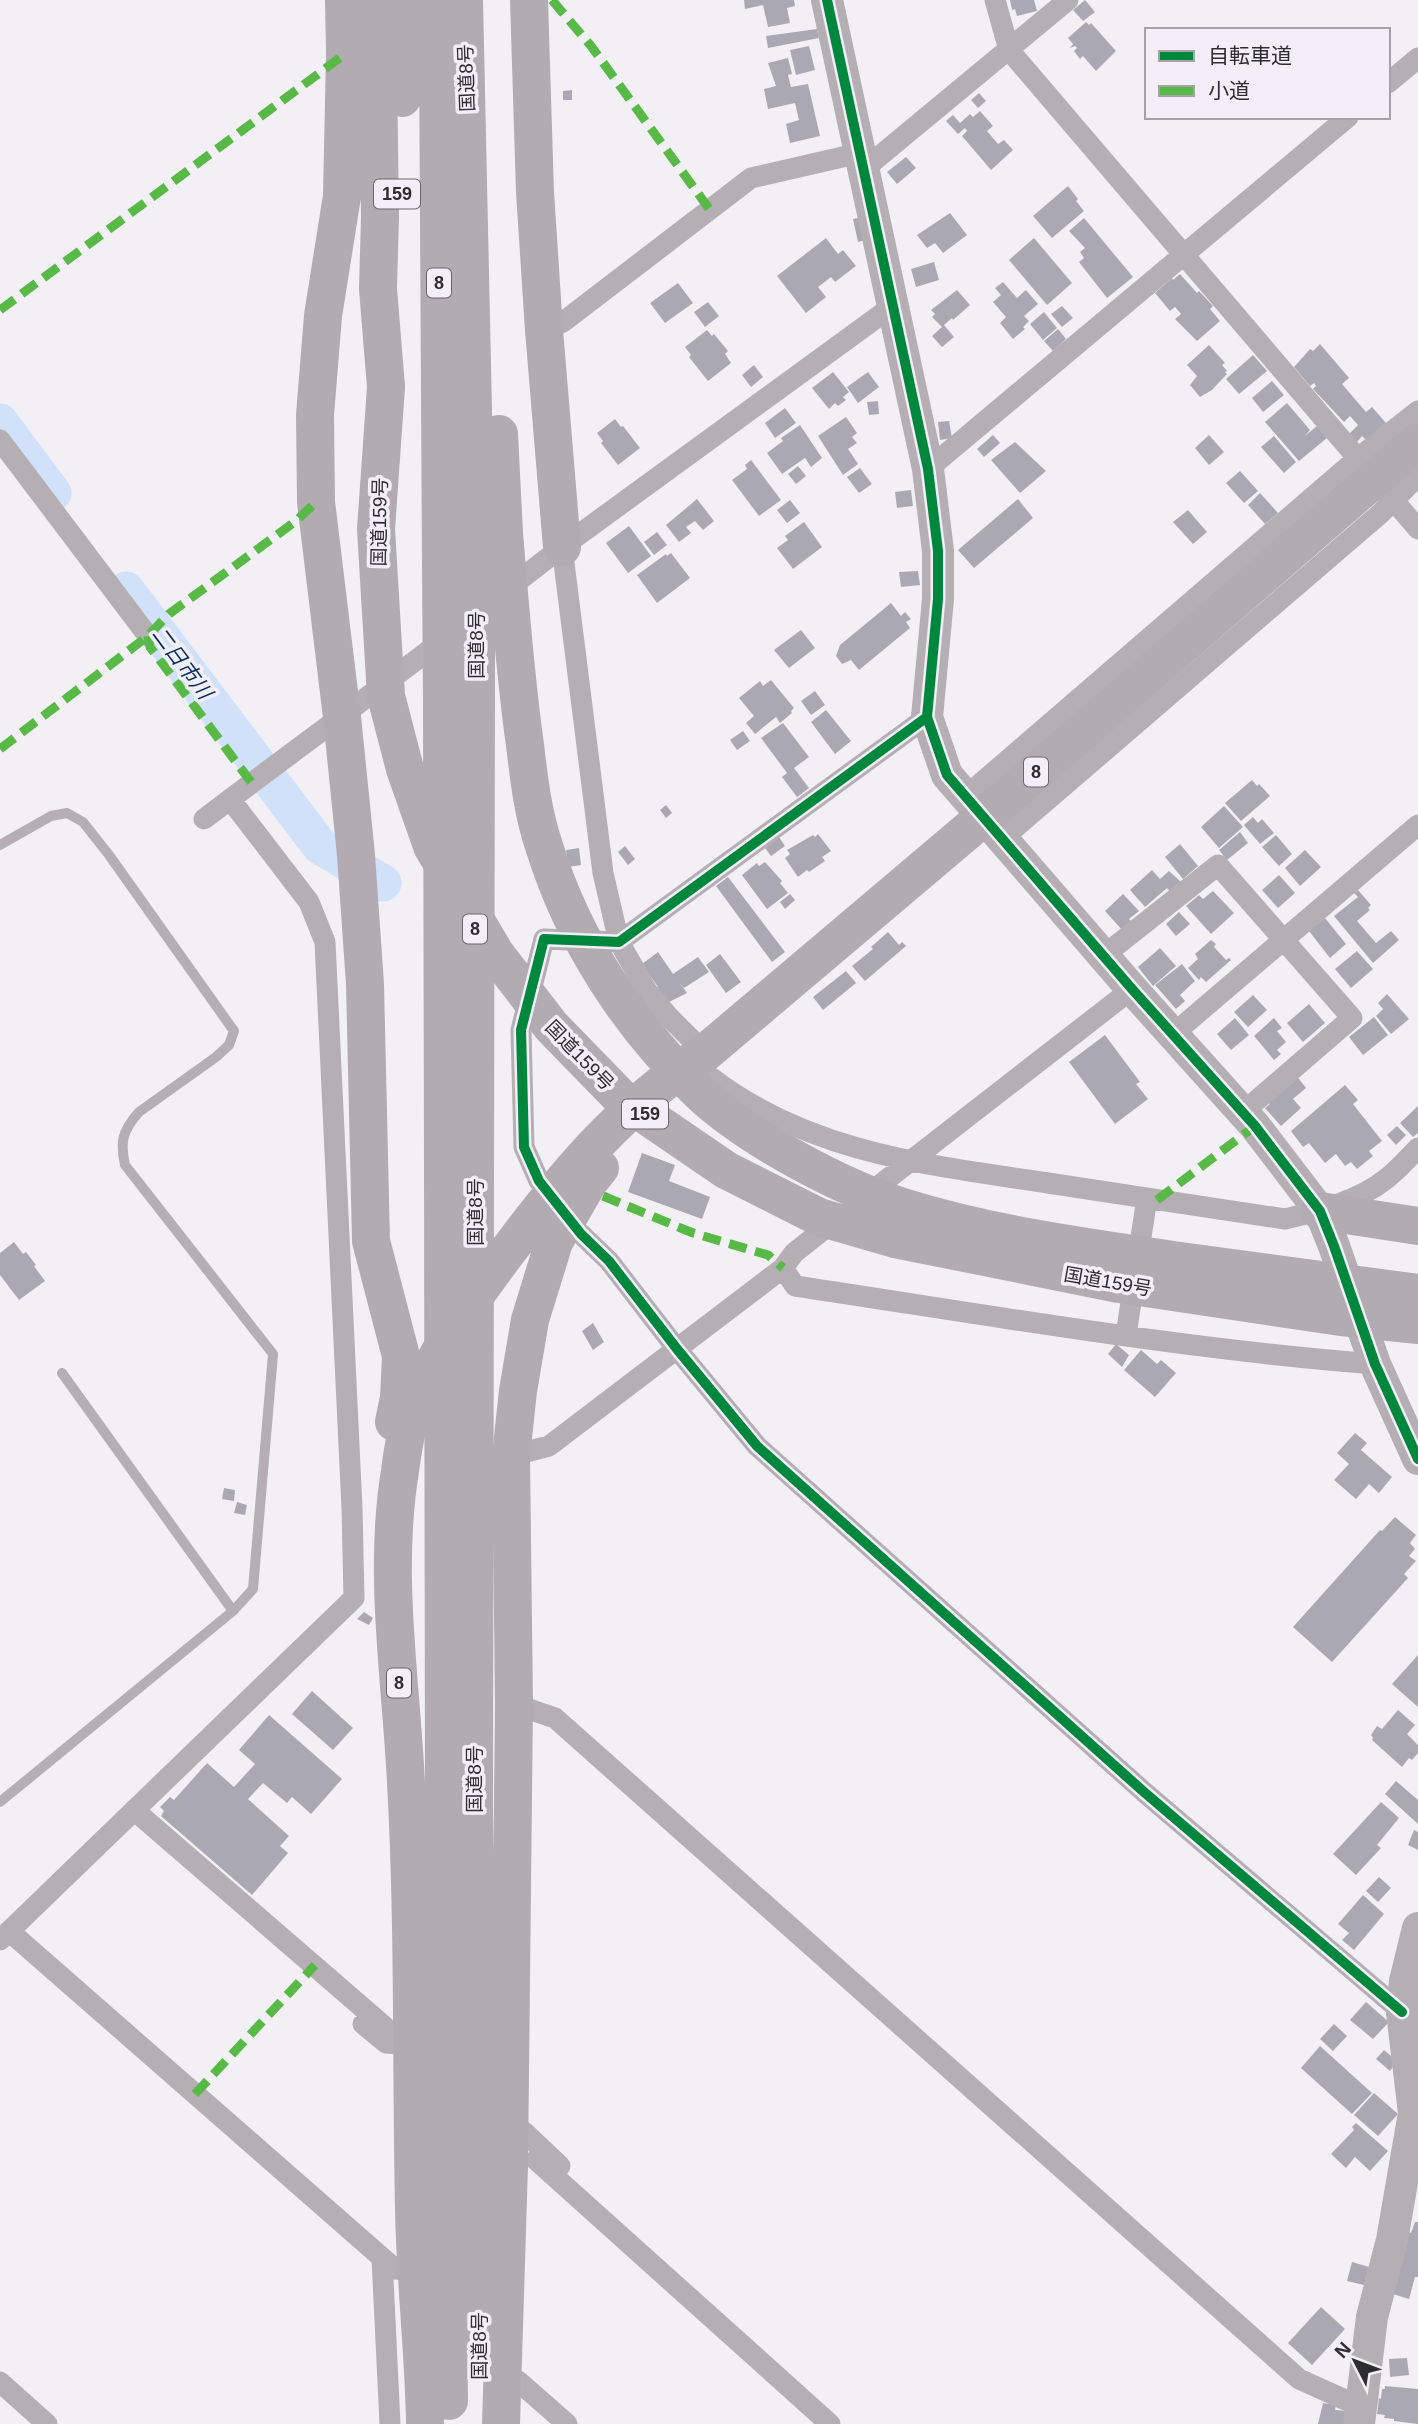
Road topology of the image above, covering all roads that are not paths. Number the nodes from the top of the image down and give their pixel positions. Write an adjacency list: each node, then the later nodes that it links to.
1 (344, 0): 10 (highway)
2 (403, 0): 21 (highway, 国道159号 / 159)
3 (436, 0): 48 (highway, 国道8号 / 8, bridge)
4 (464, 0): 14 (highway, 国道8号)
5 (483, 0): 14 (highway)
6 (528, 0): 20 (highway)
7 (827, 0): 16 (street)
8 (995, 0): 11 (street)
9 (1068, 0): 11 (street)
10 (360, 30): 21 (highway); 32 (highway)
11 (1009, 50): 16 (street); 18 (street)
12 (1418, 58): 13 (street)
13 (1390, 81)
14 (467, 91): 17 (highway, 国道8号)
15 (1346, 119): 18 (street)
16 (862, 161): 19 (street); 20 (street)
17 (469, 163): 29 (highway, 国道159号 / 159)
18 (1185, 256): 25 (street); 27 (street)
19 (894, 305): 25 (street); 30 (street)
20 (544, 330): 30 (highway)
21 (386, 387): 57 (highway, 国道159号 / 159, bridge)
22 (1418, 411): 27 (street)
23 (0, 440): 31 (street)
24 (1418, 442): 27 (highway, 8, bridge)
25 (928, 469): 33 (street)
26 (1418, 476): 27 (street)
27 (1372, 482): 28 (street); 35 (highway, 8); 35 (street); 35 (street)
28 (1418, 529)
29 (490, 539): 48 (highway, 国道8号 / 8, bridge); 56 (highway, 国道159号 / 159, bridge)
30 (562, 547): 32 (street); 40 (street)
31 (148, 636)
32 (342, 717): 34 (street); 64 (highway)
33 (927, 717): 35 (street); 40 (street)
34 (230, 799): 36 (street); 69 (street)
35 (984, 817): 41 (street); 44 (highway, 8)
36 (204, 819)
37 (1418, 825): 39 (street)
38 (0, 845): 65 (lane)
39 (1283, 940): 41 (street); 43 (street); 45 (street)
40 (619, 942): 44 (street); 49 (street)
41 (1103, 956): 42 (street)
42 (1132, 989): 43 (street); 47 (street)
43 (1172, 1035): 45 (street)
44 (708, 1065): 47 (street); 62 (highway, 8); 64 (highway, 8)
45 (1242, 1112): 52 (street)
46 (1418, 1148): 52 (street)
47 (907, 1162): 50 (street); 55 (street)
48 (459, 1172): 68 (highway, 国道8号 / 8, bridge)
49 (539, 1181)
50 (1147, 1198): 52 (street); 58 (street)
51 (1418, 1204): 52 (highway)
52 (1320, 1211): 53 (highway); 60 (street)
53 (1418, 1226)
54 (581, 1234): 59 (street)
55 (783, 1268): 58 (street); 59 (street)
56 (1418, 1293)
57 (1418, 1325)
58 (1126, 1335): 60 (street)
59 (677, 1349): 62 (street); 73 (street)
60 (1376, 1364): 63 (street)
61 (62, 1373): 65 (lane)
62 (512, 1456): 66 (highway, 8)
63 (1418, 1459)
64 (392, 1545): 74 (highway, 8)
65 (233, 1611): 67 (lane)
66 (514, 1704): 75 (highway, 8); 81 (street)
67 (0, 1802)
68 (459, 1809): 85 (highway, 国道8号 / 8); 86 (highway, 国道8号 / 8)
69 (134, 1810): 71 (street); 72 (street)
70 (1418, 1928): 73 (street)
71 (5, 1936): 78 (street)
72 (339, 1986): 74 (street); 74 (street); 74 (street)
73 (1408, 1994): 76 (street)
74 (402, 2028): 78 (highway, 8)
75 (518, 2152): 77 (street); 77 (street); 80 (highway, 8)
76 (1411, 2175): 81 (street)
77 (586, 2205): 88 (street)
78 (399, 2264): 83 (street); 84 (highway, 8)
79 (0, 2382): 82 (street)
80 (502, 2406): 87 (street)
81 (1360, 2415)
82 (47, 2424)
83 (390, 2424)
84 (425, 2424)
85 (449, 2424)
86 (478, 2424)
87 (567, 2424)
88 (830, 2424)

